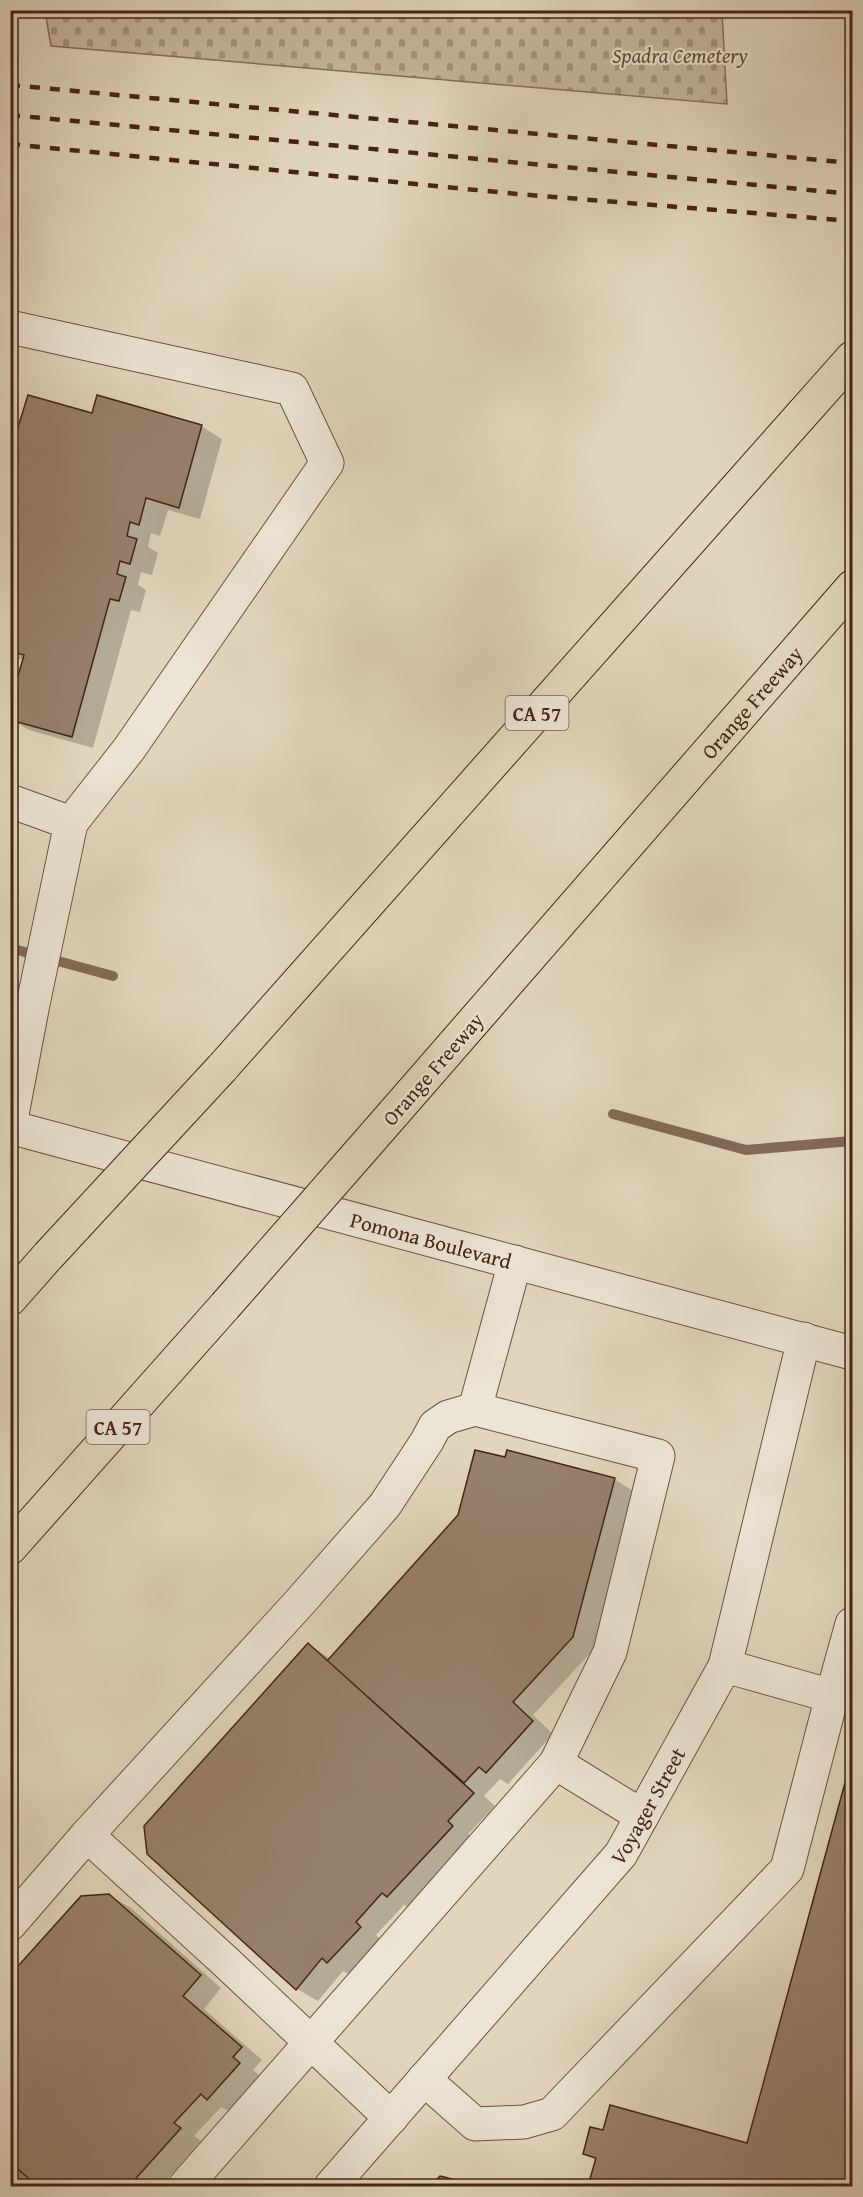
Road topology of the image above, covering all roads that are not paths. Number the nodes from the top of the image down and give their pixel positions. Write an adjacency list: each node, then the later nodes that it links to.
1 (10, 327): 5 (street)
2 (852, 358): 8 (highway, CA 57, bridge)
3 (852, 588): 12 (highway, Orange Freeway / CA 57, bridge)
4 (10, 801): 5 (street)
5 (71, 823): 6 (street)
6 (10, 1126): 7 (street, Pomona Boulevard)
7 (515, 1262): 9 (street, Pomona Boulevard); 11 (street)
8 (10, 1299)
9 (804, 1339): 10 (street, Pomona Boulevard); 14 (street, Voyager Street)
10 (852, 1353)
11 (476, 1409): 16 (street); 18 (street)
12 (10, 1548)
13 (852, 1624): 15 (street)
14 (726, 1666): 15 (street); 17 (street, Voyager Street)
15 (832, 1696): 21 (street)
16 (556, 1763): 17 (street); 20 (street)
17 (642, 1816): 21 (street, Voyager Street)
18 (87, 1835): 19 (street); 20 (street)
19 (10, 1924)
20 (310, 2042): 22 (street); 23 (street)
21 (424, 2079): 22 (street, Voyager Street)
22 (391, 2118): 24 (street, Voyager Street)
23 (185, 2187)
24 (331, 2187)

